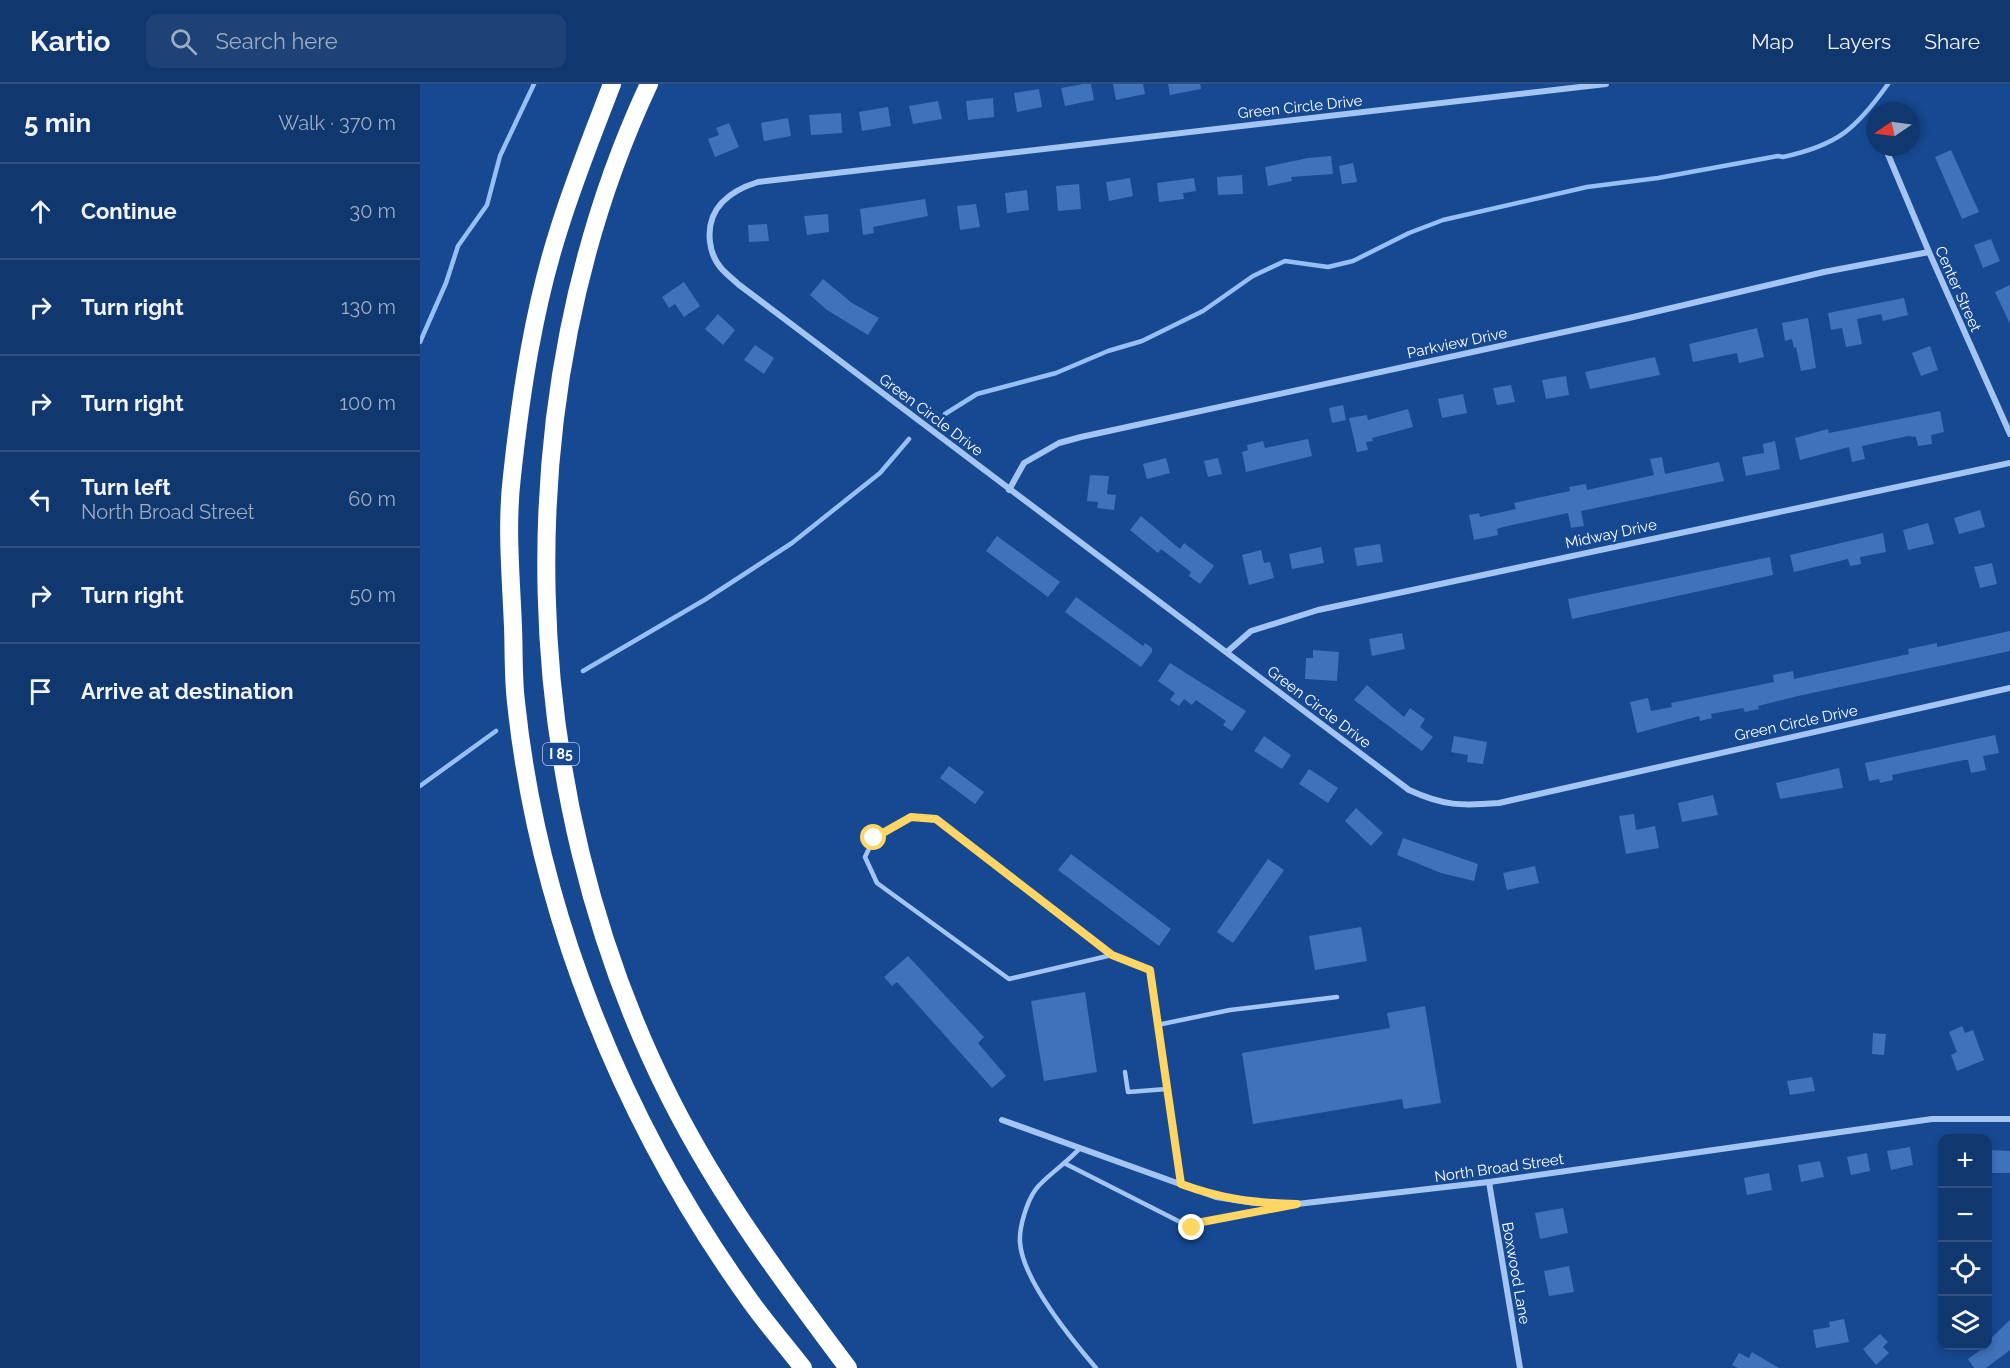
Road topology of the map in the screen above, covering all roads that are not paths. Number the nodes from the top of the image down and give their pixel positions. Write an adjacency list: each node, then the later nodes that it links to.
1 (612, 84): 23 (highway, I 85)
2 (649, 84): 24 (highway, I 85)
3 (1606, 84): 8 (street, Green Circle Drive)
4 (1889, 156): 5 (street, Center Street)
5 (1929, 252): 6 (street, Center Street); 8 (street, Parkview Drive)
6 (2010, 434)
7 (2010, 463): 9 (street, Midway Drive)
8 (1009, 490): 9 (street, Green Circle Drive)
9 (1227, 652): 10 (street, Green Circle Drive)
10 (2010, 688)
11 (1112, 955): 11 (lane); 13 (lane)
12 (1337, 997): 13 (lane)
13 (1157, 1025): 15 (lane)
14 (1125, 1072): 15 (lane)
15 (1167, 1089): 21 (lane)
16 (2010, 1119): 20 (street, North Broad Street)
17 (1002, 1120): 18 (street, North Broad Street)
18 (1080, 1148): 19 (lane); 21 (street, North Broad Street)
19 (1066, 1164): 22 (lane); 25 (lane)
20 (1489, 1182): 22 (street, North Broad Street); 26 (street, Boxwood Lane)
21 (1181, 1184): 22 (street, North Broad Street)
22 (1297, 1204)
23 (803, 1368)
24 (848, 1368)
25 (1096, 1368)
26 (1520, 1368)

